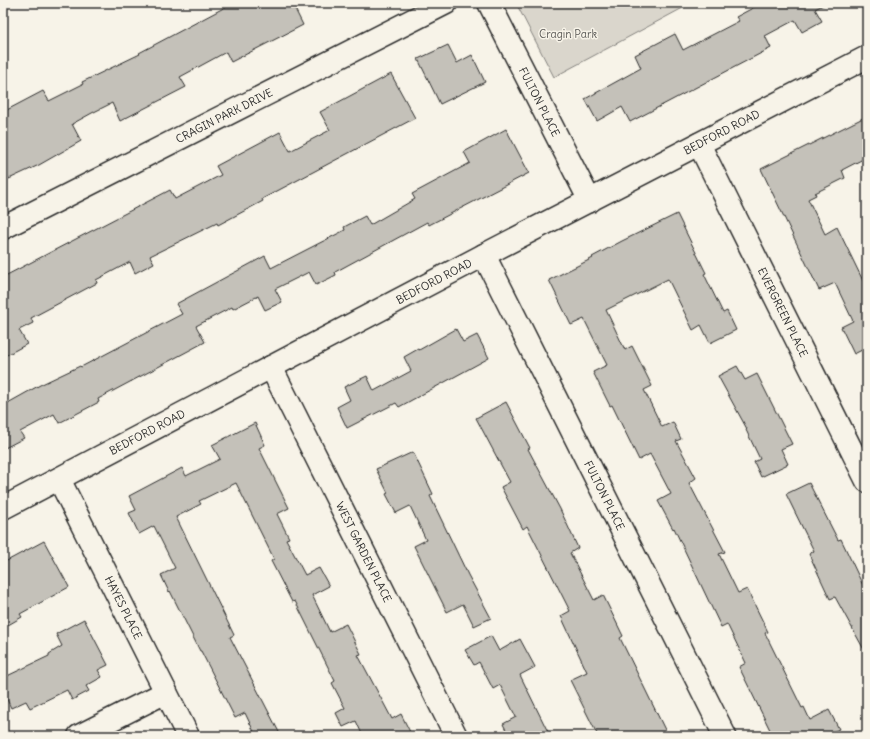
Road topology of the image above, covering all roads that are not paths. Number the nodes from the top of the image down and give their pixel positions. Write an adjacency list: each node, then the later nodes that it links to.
1 (446, 3): 6 (street, CRAGIN PARK DRIVE)
2 (489, 3): 5 (street, FULTON PLACE)
3 (867, 57): 4 (street, BEDFORD ROAD)
4 (699, 144): 5 (street, BEDFORD ROAD); 10 (street, EVERGREEN PLACE)
5 (590, 201): 7 (street, BEDFORD ROAD)
6 (3, 228)
7 (484, 255): 8 (street, BEDFORD ROAD); 16 (street, FULTON PLACE)
8 (271, 367): 9 (street, BEDFORD ROAD); 15 (street, WEST GARDEN PLACE)
9 (59, 479): 11 (street, BEDFORD ROAD); 12 (street, HAYES PLACE)
10 (867, 481)
11 (3, 508)
12 (166, 692): 13 (street); 14 (street, HAYES PLACE)
13 (79, 736)
14 (188, 736)
15 (456, 736)
16 (725, 736)

